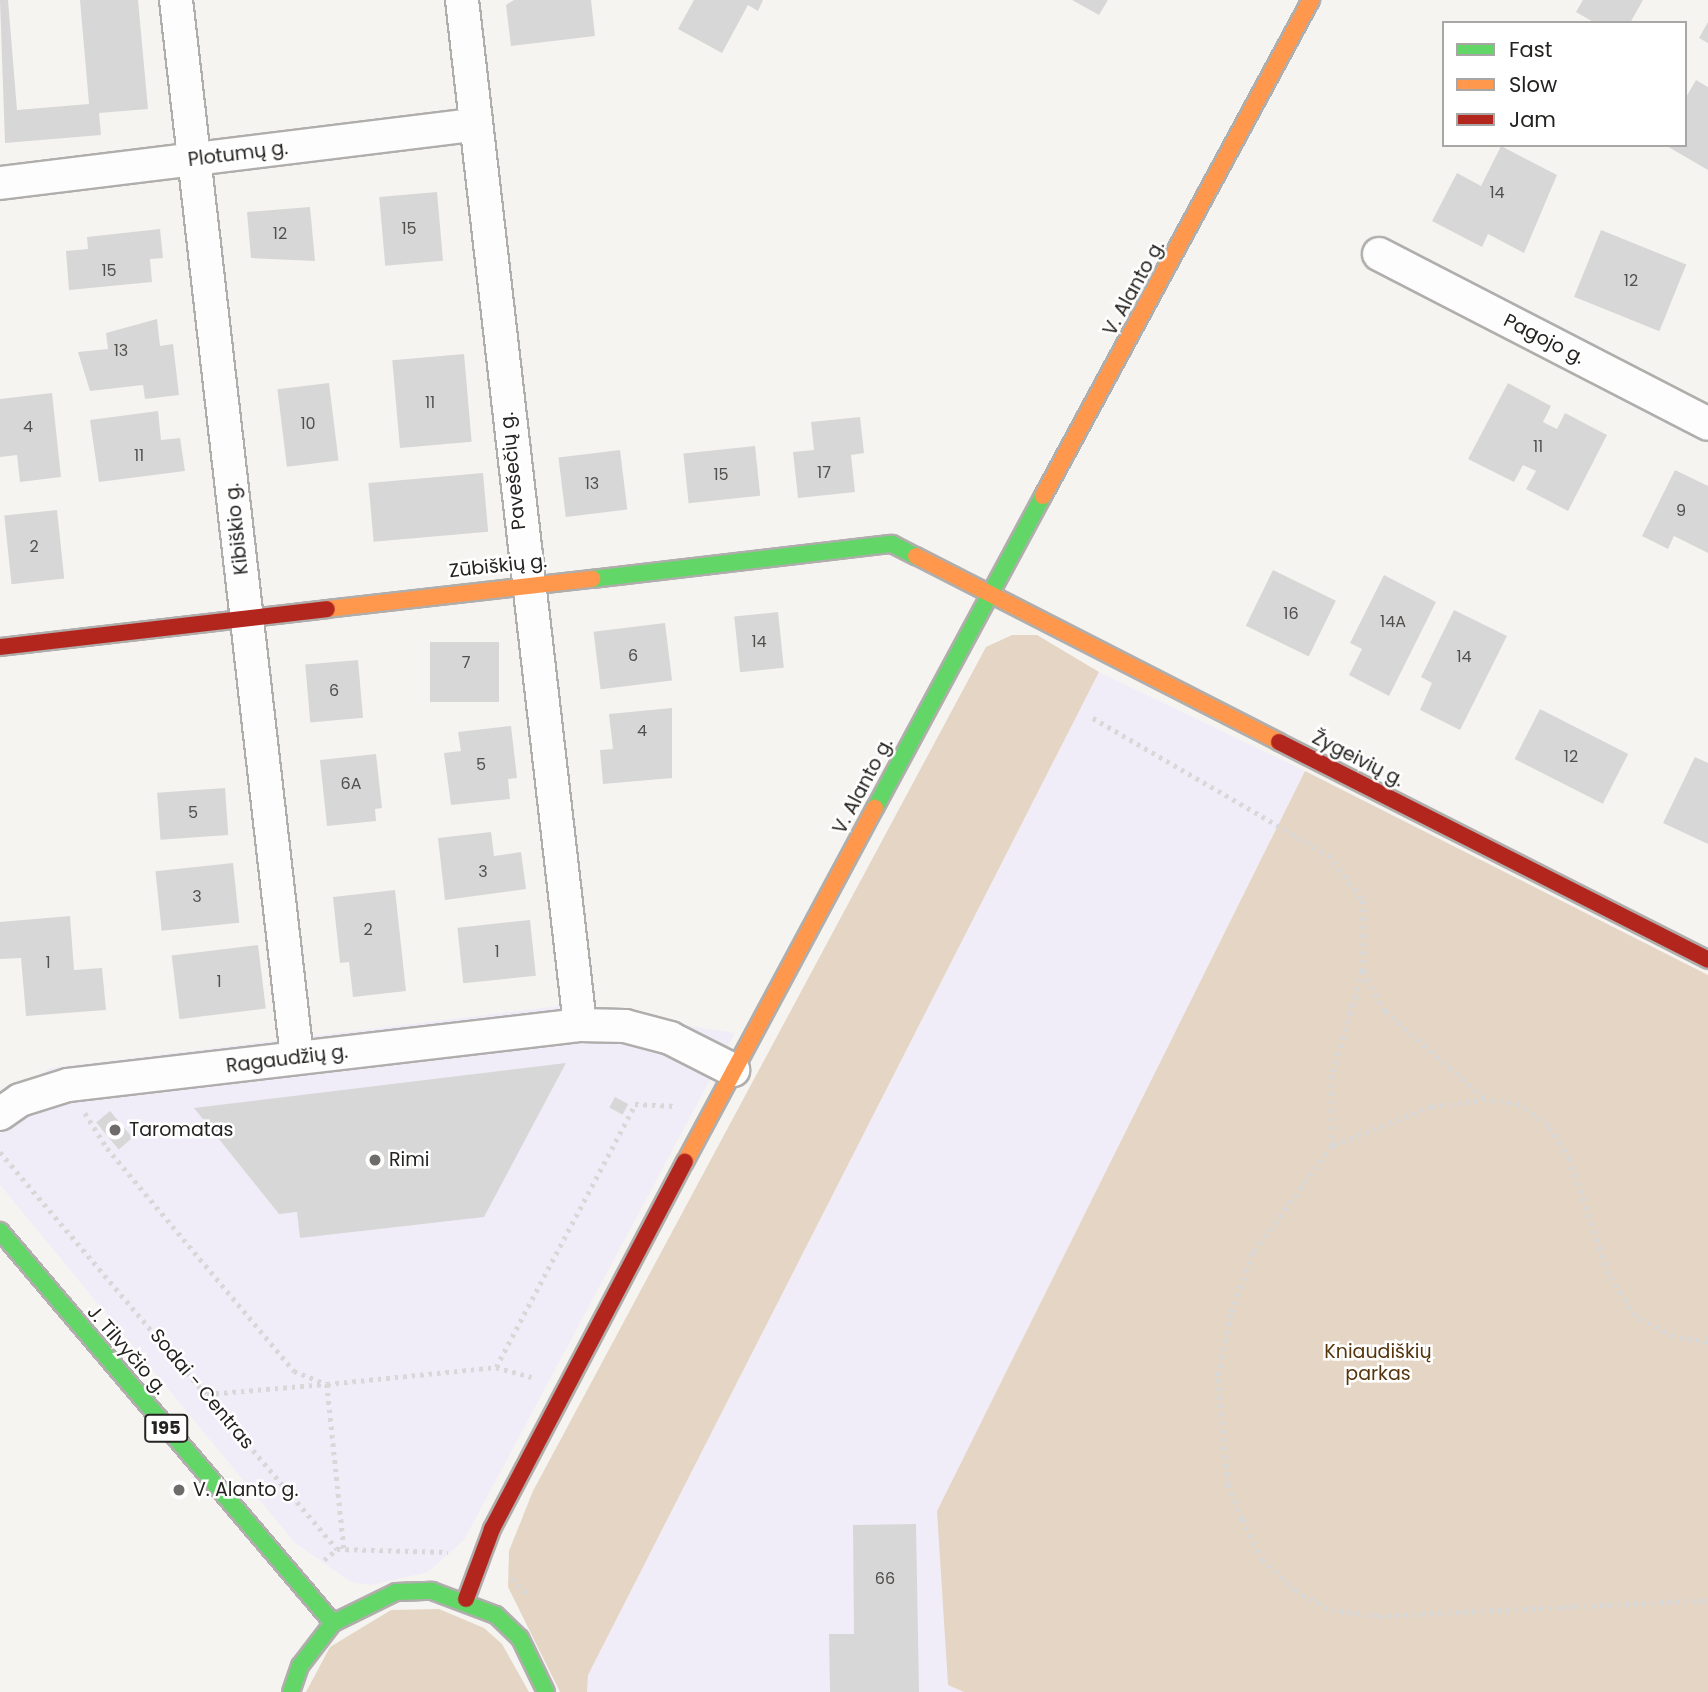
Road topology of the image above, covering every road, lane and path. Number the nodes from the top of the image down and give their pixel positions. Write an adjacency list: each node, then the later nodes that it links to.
1 (176, 0): 5 (street, Kibiškio g.)
2 (462, 0): 4 (street, Pavešečių g.)
3 (1311, 0): 10 (main road, V. Alanto g.)
4 (475, 125): 5 (street, Plotumų g.); 9 (street, Pavešečių g.)
5 (196, 159): 6 (street, Plotumų g.); 11 (street, Kibiškio g.)
6 (0, 183)
7 (1379, 254): 8 (street, Pagojo g.)
8 (1708, 425)
9 (525, 583): 10 (main road, Zūbiškių g.); 11 (main road, Zūbiškių g.); 16 (street, Pavešečių g.)
10 (990, 594): 14 (main road, Žygeivių g.); 18 (main road, V. Alanto g.)
11 (246, 615): 12 (main road, Zūbiškių g.); 17 (street, Kibiškio g.)
12 (0, 647)
13 (1093, 718): 15 (path)
14 (1708, 960)
15 (1363, 971): 20 (path); 23 (path)
16 (580, 1025): 17 (street, Ragaudžių g.); 18 (street, Ragaudžių g.)
17 (297, 1057): 19 (street, Ragaudžių g.)
18 (733, 1070): 33 (main road, V. Alanto g.)
19 (68, 1085): 22 (street, Ragaudžių g.); 29 (path)
20 (1486, 1100): 23 (path); 26 (path)
21 (678, 1106): 27 (path)
22 (0, 1114)
23 (1332, 1146): 34 (path)
24 (0, 1152): 30 (path, Sodai - Centras)
25 (0, 1231): 35 (main road, J. Tilvyčio g. / 195)
26 (1708, 1342)
27 (496, 1367): 28 (path); 29 (path)
28 (532, 1377)
29 (327, 1384): 30 (path); 31 (path)
30 (206, 1394): 31 (path, Sodai - Centras)
31 (344, 1549): 32 (path)
32 (439, 1549)
33 (466, 1599): 35 (main road); 37 (main road)
34 (1708, 1600)
35 (333, 1623): 36 (main road)
36 (291, 1692)
37 (546, 1692)

